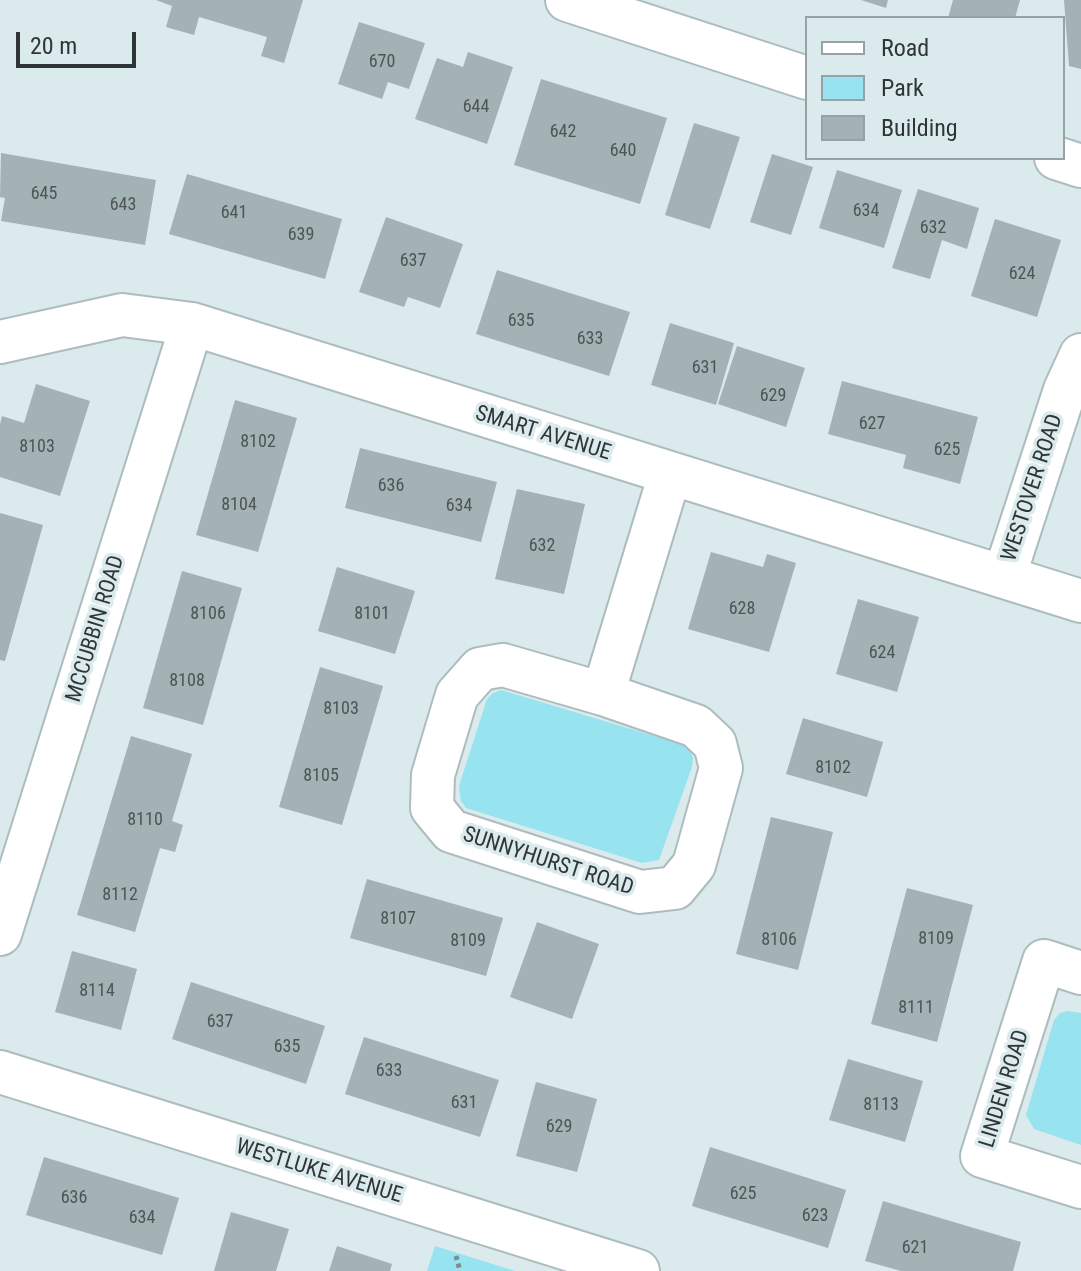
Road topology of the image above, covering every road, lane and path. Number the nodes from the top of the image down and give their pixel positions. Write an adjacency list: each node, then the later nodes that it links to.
1 (567, 0): 2 (street)
2 (805, 77)
3 (192, 324): 4 (street, SMART AVENUE); 6 (street, SMART AVENUE); 10 (street, MCCUBBIN ROAD)
4 (0, 342)
5 (1081, 355): 7 (street, WESTOVER ROAD)
6 (670, 474): 7 (street, SMART AVENUE); 9 (street)
7 (1004, 577): 8 (street, SMART AVENUE)
8 (1081, 601)
9 (603, 694): 9 (street, SUNNYHURST ROAD)
10 (0, 934)
11 (1081, 973): 13 (street, LINDEN ROAD)
12 (0, 1072): 14 (street, WESTLUKE AVENUE)
13 (1081, 1187)
14 (638, 1271)

